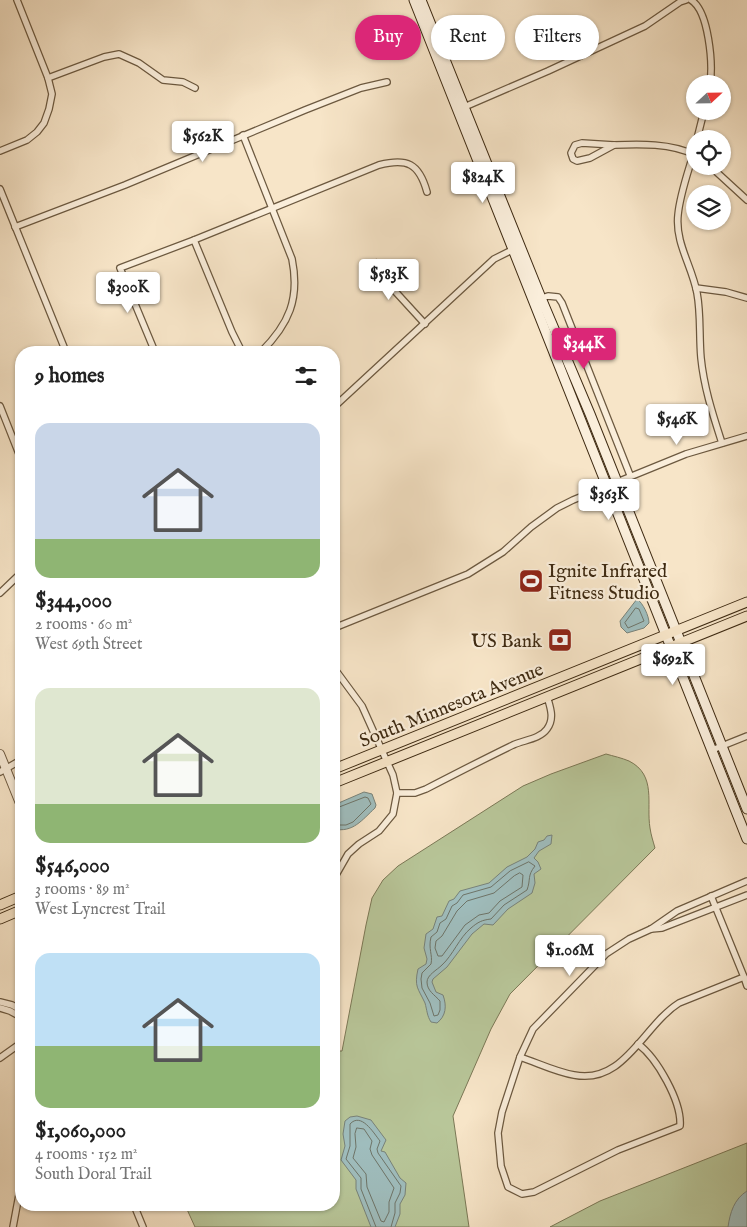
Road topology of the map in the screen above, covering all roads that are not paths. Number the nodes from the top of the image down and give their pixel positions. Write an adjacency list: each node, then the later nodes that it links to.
1 (17, 0): 7 (street)
2 (414, 0): 10 (main road)
3 (421, 0): 10 (main road)
4 (686, 0): 10 (street)
5 (692, 0): 6 (street)
6 (711, 75)
7 (48, 78): 9 (street); 13 (street)
8 (387, 82): 11 (street)
9 (195, 88)
10 (461, 109): 23 (main road)
11 (243, 135): 20 (street); 21 (street)
12 (614, 145): 12 (street); 14 (street)
13 (0, 151)
14 (686, 151)
15 (688, 175): 25 (street)
16 (720, 175): 19 (street)
17 (0, 189): 21 (street)
18 (427, 192): 20 (street)
19 (747, 200)
20 (272, 208): 22 (street); 32 (street)
21 (15, 227): 29 (street)
22 (194, 240): 30 (street); 31 (street)
23 (517, 247): 27 (main road); 28 (street)
24 (376, 263): 28 (street)
25 (696, 288): 26 (street); 36 (street)
26 (747, 298)
27 (538, 300): 38 (street); 39 (main road); 40 (main road)
28 (425, 324): 33 (street)
29 (64, 346)
30 (152, 346)
31 (239, 346)
32 (266, 346)
33 (340, 402)
34 (0, 406): 37 (street)
35 (747, 436): 36 (street)
36 (722, 443): 38 (street)
37 (15, 444)
38 (630, 476): 39 (street)
39 (617, 481): 40 (street); 46 (main road)
40 (608, 484): 45 (street); 47 (main road)
41 (15, 578): 42 (street)
42 (1, 590)
43 (747, 602): 46 (main road, South Minnesota Avenue)
44 (747, 616): 48 (main road, South Minnesota Avenue)
45 (340, 626)
46 (675, 631): 47 (main road, South Minnesota Avenue); 48 (main road)
47 (666, 635): 49 (main road); 54 (main road, South Minnesota Avenue)
48 (681, 643): 49 (main road, South Minnesota Avenue); 53 (main road)
49 (670, 647): 51 (main road, South Minnesota Avenue); 55 (main road)
50 (340, 676): 54 (street)
51 (546, 696): 57 (main road, South Minnesota Avenue); 62 (street)
52 (747, 736): 53 (street)
53 (722, 746): 55 (street); 64 (main road)
54 (382, 749): 57 (street); 59 (main road, South Minnesota Avenue)
55 (712, 750): 65 (main road)
56 (0, 754): 60 (street)
57 (387, 761): 61 (main road, South Minnesota Avenue); 62 (street)
58 (15, 763): 60 (street)
59 (340, 766)
60 (2, 769): 63 (street)
61 (340, 781)
62 (397, 793): 66 (street)
63 (15, 794)
64 (747, 809)
65 (747, 839)
66 (340, 868)
67 (747, 881): 69 (street)
68 (747, 895): 72 (street)
69 (711, 896): 72 (street); 75 (street)
70 (15, 899): 71 (main road)
71 (0, 905)
72 (716, 908): 75 (street); 76 (street)
73 (15, 913): 74 (main road)
74 (0, 919)
75 (651, 929): 84 (street)
76 (744, 977): 77 (street); 82 (street)
77 (747, 986)
78 (0, 1002): 79 (street)
79 (15, 1007)
80 (0, 1008): 81 (street)
81 (15, 1014)
82 (638, 1044): 84 (street); 84 (street)
83 (15, 1047): 85 (street)
84 (520, 1057)
85 (0, 1058)
86 (16, 1211): 88 (street)
87 (136, 1211): 89 (street)
88 (13, 1227)
89 (143, 1227)

